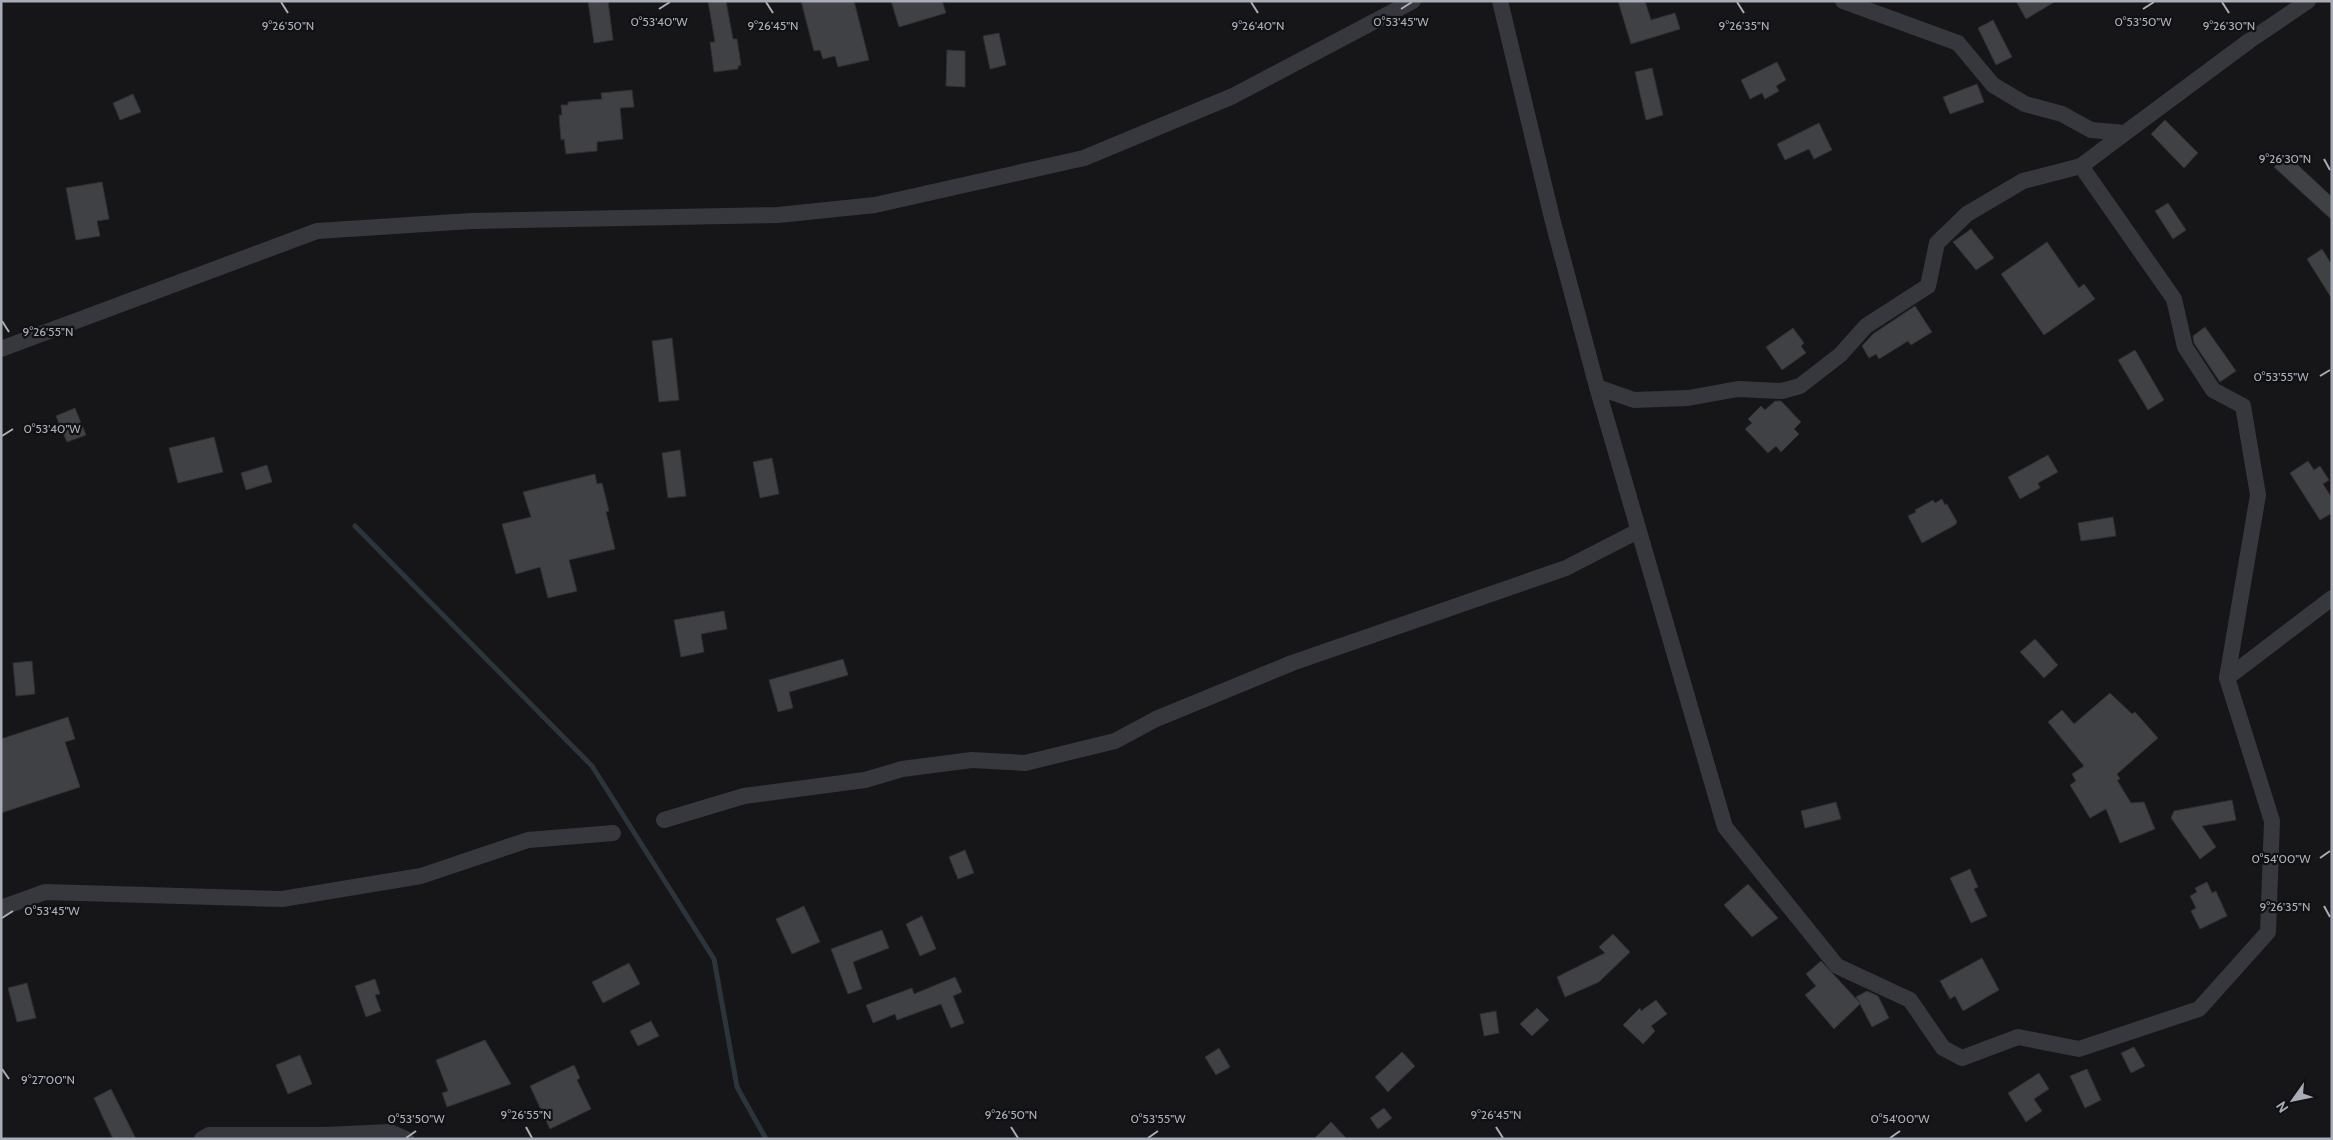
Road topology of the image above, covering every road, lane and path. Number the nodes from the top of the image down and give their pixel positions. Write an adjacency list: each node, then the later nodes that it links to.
1 (1413, 1): 7 (street)
2 (1500, 1): 8 (street)
3 (1843, 1): 5 (street)
4 (2308, 1): 5 (street)
5 (2125, 133): 6 (street)
6 (2081, 166): 8 (street); 11 (street)
7 (1, 348)
8 (1597, 387): 9 (street)
9 (1638, 531): 11 (street); 12 (street)
10 (2332, 598): 11 (street)
11 (2227, 678)
12 (664, 820)
13 (613, 833): 14 (street)
14 (1, 908)
15 (202, 1139): 16 (street)
16 (406, 1139)

